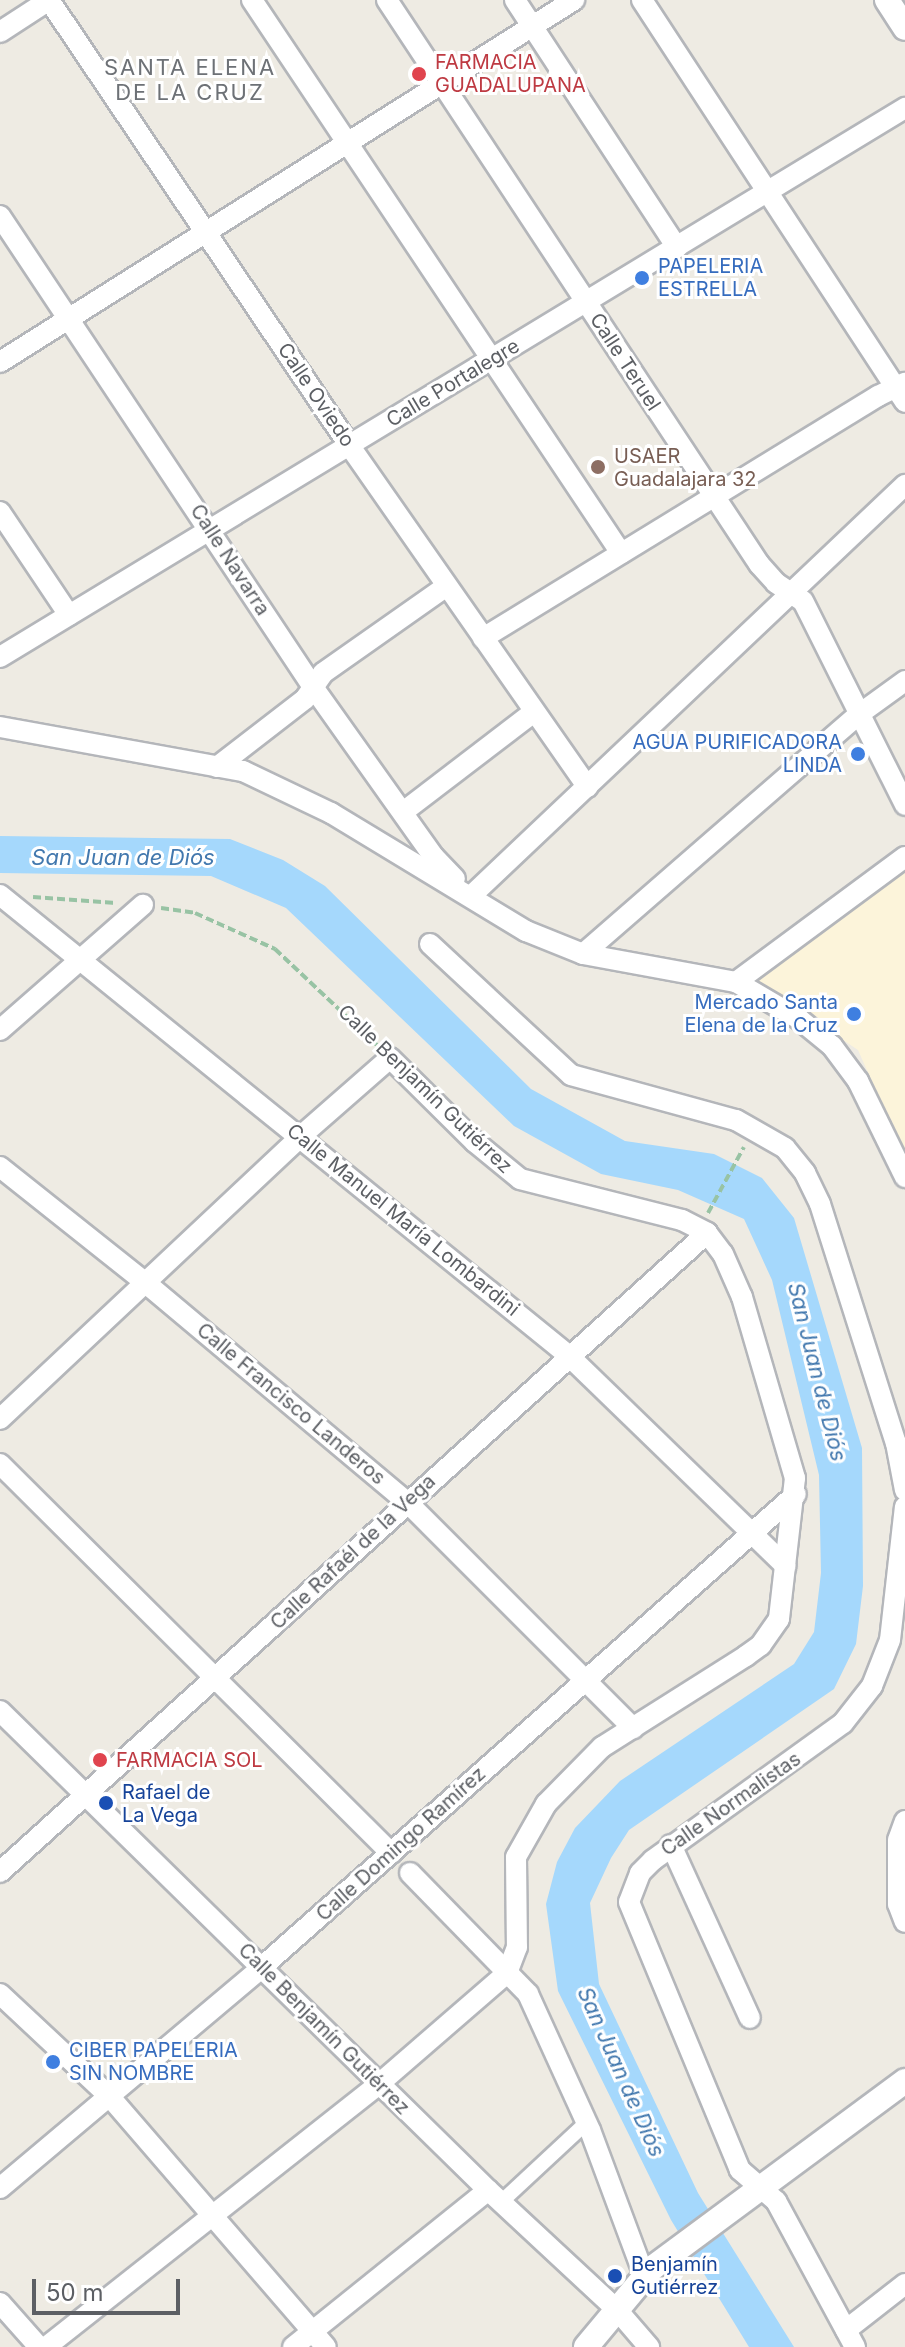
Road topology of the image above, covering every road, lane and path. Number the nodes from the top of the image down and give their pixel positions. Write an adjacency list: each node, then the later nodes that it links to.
1 (49, 0): 10 (street); 16 (street, Calle Oviedo)
2 (252, 0): 13 (street)
3 (387, 0): 11 (street, Calle Teruel)
4 (515, 0): 8 (street)
5 (574, 0): 8 (street)
6 (642, 0): 14 (street)
7 (887, 0): 9 (street)
8 (533, 27): 11 (street); 17 (street)
9 (905, 28)
10 (0, 32)
11 (443, 85): 13 (street); 18 (street, Calle Teruel)
12 (905, 108): 14 (street, Calle Portalegre)
13 (348, 144): 16 (street); 20 (street)
14 (769, 193): 17 (street, Calle Portalegre); 22 (street)
15 (0, 216): 19 (street, Calle Navarra)
16 (206, 233): 19 (street); 23 (street, Calle Oviedo)
17 (677, 248): 18 (street, Calle Portalegre)
18 (586, 302): 20 (street, Calle Portalegre); 25 (street, Calle Teruel)
19 (69, 318): 21 (street); 27 (street, Calle Navarra)
20 (491, 360): 23 (street, Calle Portalegre); 28 (street)
21 (0, 362)
22 (902, 391): 25 (street)
23 (349, 445): 27 (street, Calle Portalegre); 29 (street, Calle Oviedo)
24 (905, 485): 30 (street)
25 (714, 496): 28 (street); 30 (street, Calle Teruel)
26 (0, 512): 31 (street)
27 (210, 530): 31 (street, Calle Portalegre); 35 (street, Calle Navarra)
28 (621, 553): 32 (street)
29 (447, 586): 32 (street, Calle Oviedo); 35 (street)
30 (792, 591): 37 (street, Calle Teruel); 40 (street)
31 (69, 615): 33 (street, Calle Portalegre)
32 (483, 638): 36 (street, Calle Oviedo)
33 (0, 657)
34 (905, 681): 37 (street)
35 (313, 687): 39 (street); 42 (street, Calle Navarra)
36 (534, 712): 40 (street, Calle Oviedo); 42 (street)
37 (858, 715): 41 (street, Calle Teruel); 48 (street)
38 (0, 727): 39 (street)
39 (217, 767): 45 (street)
40 (588, 787): 45 (street)
41 (905, 805)
42 (403, 812): 45 (street, Calle Navarra)
43 (905, 857): 50 (street)
44 (2, 895): 46 (path, Calle Benjamín Gutiérrez); 49 (street, Calle Manuel María Lombardini)
45 (471, 896): 48 (street)
46 (143, 905): 49 (street); 52 (path, Calle Benjamín Gutiérrez)
47 (430, 944): 62 (street)
48 (583, 954): 50 (street)
49 (82, 958): 51 (street); 53 (street, Calle Manuel María Lombardini)
50 (736, 982): 56 (street)
51 (0, 1030)
52 (390, 1058): 53 (street); 57 (street, Calle Benjamín Gutiérrez)
53 (301, 1136): 58 (street); 59 (street, Calle Manuel María Lombardini)
54 (748, 1138): 57 (path)
55 (0, 1167): 58 (street, Calle Francisco Landeros)
56 (905, 1177)
57 (707, 1224): 59 (street, Calle Rafaél de la Vega); 63 (street)
58 (147, 1284): 60 (street); 64 (street, Calle Francisco Landeros)
59 (568, 1355): 64 (street, Calle Rafaél de la Vega); 66 (street, Calle Manuel María Lombardini)
60 (0, 1419)
61 (0, 1464): 68 (street)
62 (905, 1490)
63 (796, 1494): 66 (street, Calle Domingo Ramírez); 67 (street)
64 (407, 1502): 68 (street, Calle Rafaél de la Vega); 69 (street, Calle Francisco Landeros)
65 (905, 1507): 74 (street, Calle Normalistas)
66 (752, 1532): 67 (street, Calle Manuel María Lombardini); 69 (street, Calle Domingo Ramírez)
67 (786, 1566): 71 (street)
68 (216, 1679): 72 (street, Calle Rafaél de la Vega); 75 (street)
69 (586, 1680): 71 (street, Calle Francisco Landeros); 75 (street, Calle Domingo Ramírez)
70 (0, 1711): 72 (street, Calle Benjamín Gutiérrez)
71 (633, 1728): 80 (street)
72 (86, 1795): 76 (street, Calle Rafaél de la Vega); 79 (street, Calle Benjamín Gutiérrez)
73 (905, 1821): 78 (street)
74 (671, 1845): 82 (street); 88 (street, Calle Normalistas)
75 (391, 1853): 79 (street, Calle Domingo Ramírez)
76 (0, 1872)
77 (410, 1873): 80 (street)
78 (905, 1922)
79 (262, 1967): 84 (street, Calle Benjamín Gutiérrez); 85 (street, Calle Domingo Ramírez)
80 (507, 1973): 84 (street); 86 (street)
81 (0, 1994): 85 (street)
82 (750, 2018)
83 (905, 2081): 88 (street)
84 (379, 2084): 89 (street, Calle Benjamín Gutiérrez); 90 (street)
85 (110, 2097): 87 (street, Calle Domingo Ramírez); 90 (street)
86 (587, 2122): 89 (street); 91 (street)
87 (0, 2188)
88 (755, 2194): 91 (street); 96 (street, Calle Normalistas)
89 (494, 2196): 94 (street, Calle Benjamín Gutiérrez); 95 (street)
90 (212, 2216): 95 (street); 98 (street)
91 (648, 2274): 94 (street)
92 (905, 2284): 96 (street)
93 (0, 2303): 97 (street)
94 (618, 2311): 100 (street); 101 (street, Calle Benjamín Gutiérrez)
95 (319, 2339): 99 (street)
96 (850, 2339)
97 (39, 2347)
98 (46, 2347)
99 (293, 2347)
100 (586, 2347)
101 (649, 2347)

